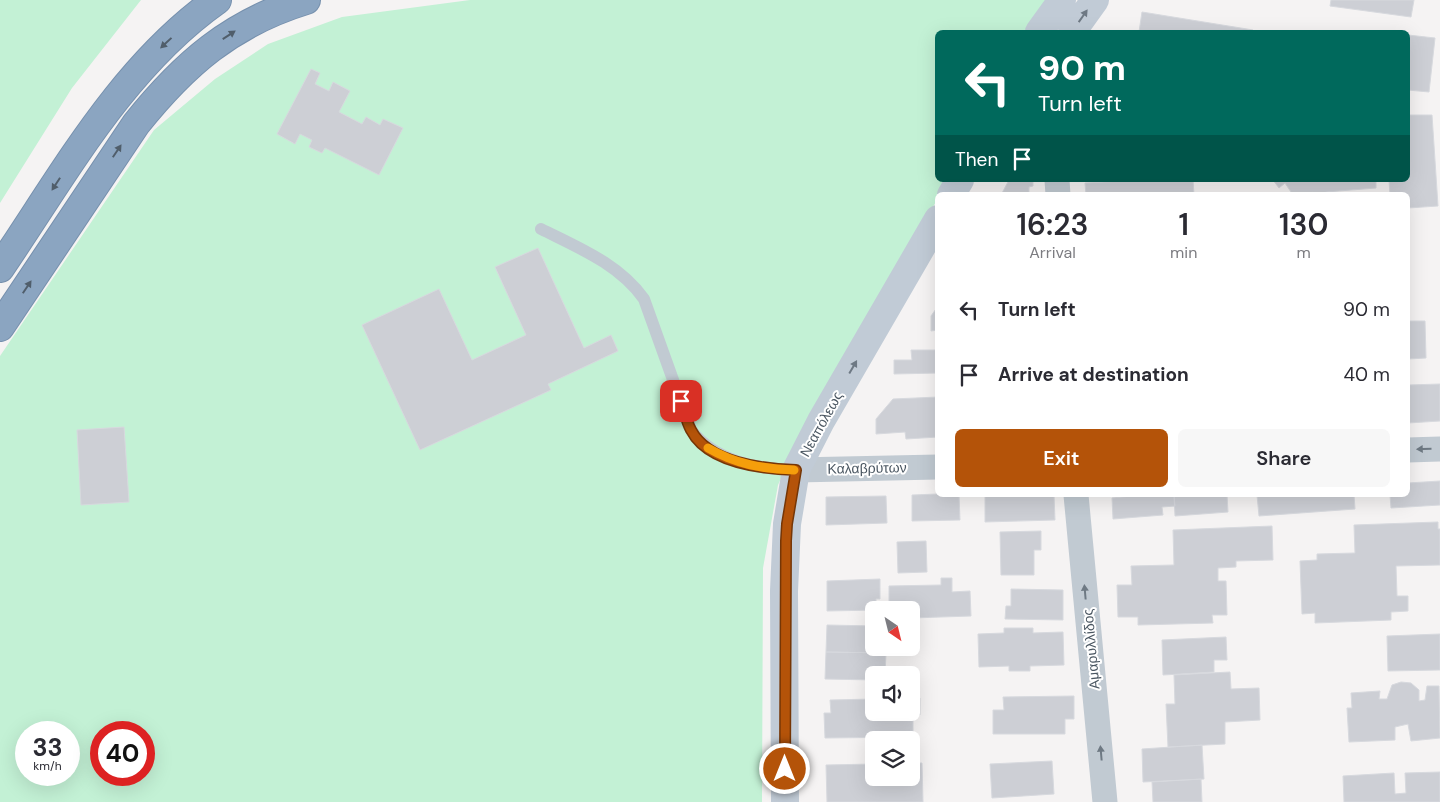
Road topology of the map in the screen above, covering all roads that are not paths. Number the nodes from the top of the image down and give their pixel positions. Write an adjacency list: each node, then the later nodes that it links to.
1 (217, 0): 9 (highway, one-way to 9)
2 (306, 0): 10 (highway, one-way to 2)
3 (1062, 0): 5 (street)
4 (1095, 0): 6 (street, one-way to 4)
5 (1040, 30)
6 (1073, 30)
7 (935, 224): 14 (street, Νεαπόλεως, one-way to 7)
8 (541, 229): 14 (lane)
9 (0, 268)
10 (0, 327)
11 (1440, 449): 12 (street, one-way to 12)
12 (1410, 450)
13 (935, 467): 14 (street, Καλαβρύτων)
14 (796, 470): 16 (street, Νεαπόλεως)
15 (1076, 497): 17 (street, Αμαρυλλίδος, one-way to 15)
16 (785, 802)
17 (1105, 802)

